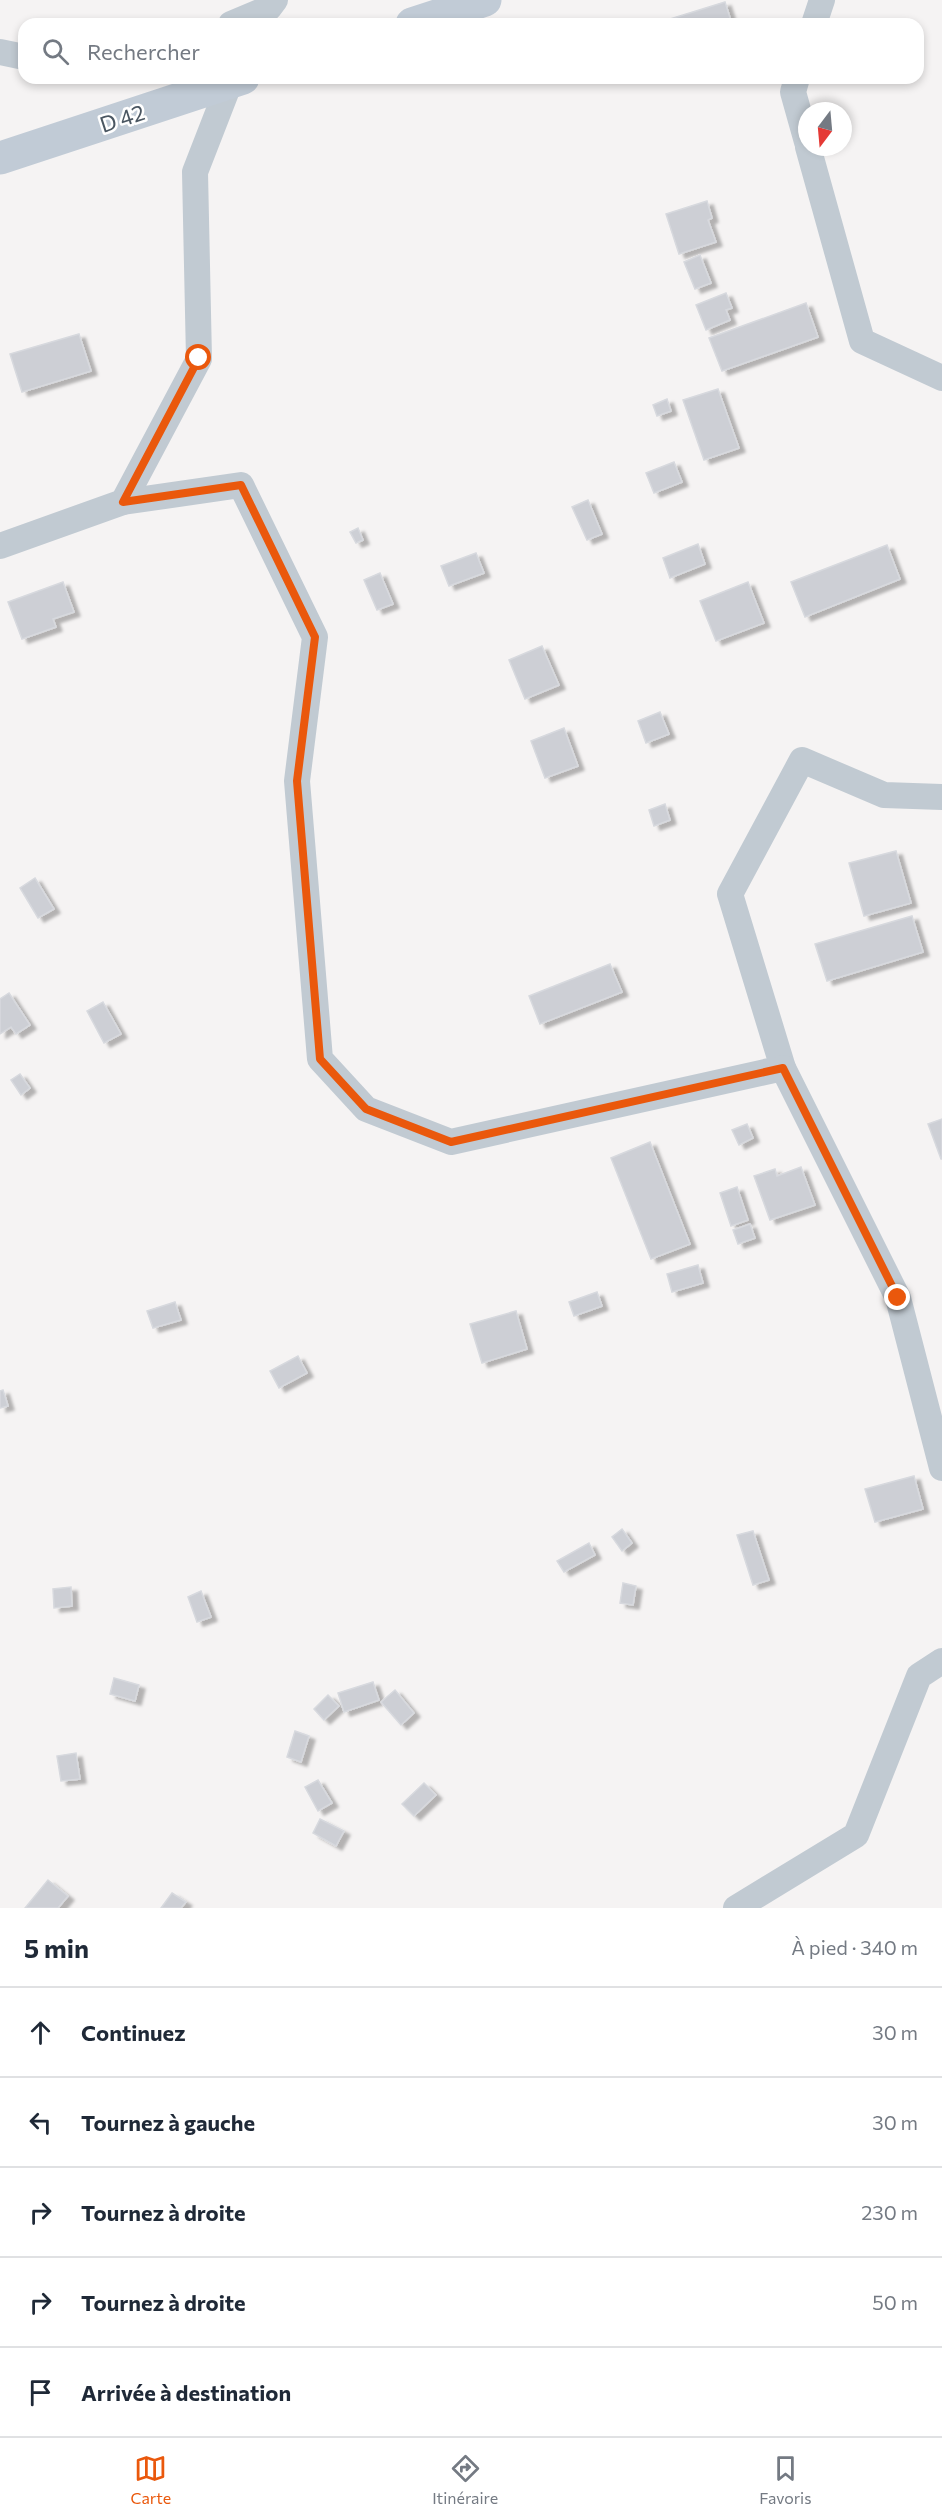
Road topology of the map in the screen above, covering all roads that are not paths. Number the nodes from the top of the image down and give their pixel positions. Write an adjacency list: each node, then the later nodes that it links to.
1 (275, 0): 4 (street)
2 (485, 0): 5 (street)
3 (822, 0): 6 (street)
4 (245, 18)
5 (430, 18)
6 (816, 18)
7 (0, 52): 8 (street)
8 (18, 56)
9 (219, 84): 14 (street, D 42 / D 42)
10 (232, 84): 16 (street)
11 (795, 84): 12 (street)
12 (798, 110)
13 (811, 156): 15 (street)
14 (0, 158)
15 (942, 378)
16 (123, 502): 17 (street); 19 (street)
17 (0, 546)
18 (942, 797): 19 (street)
19 (783, 1068): 20 (street)
20 (942, 1467)
21 (942, 1661): 22 (street)
22 (736, 1908)

